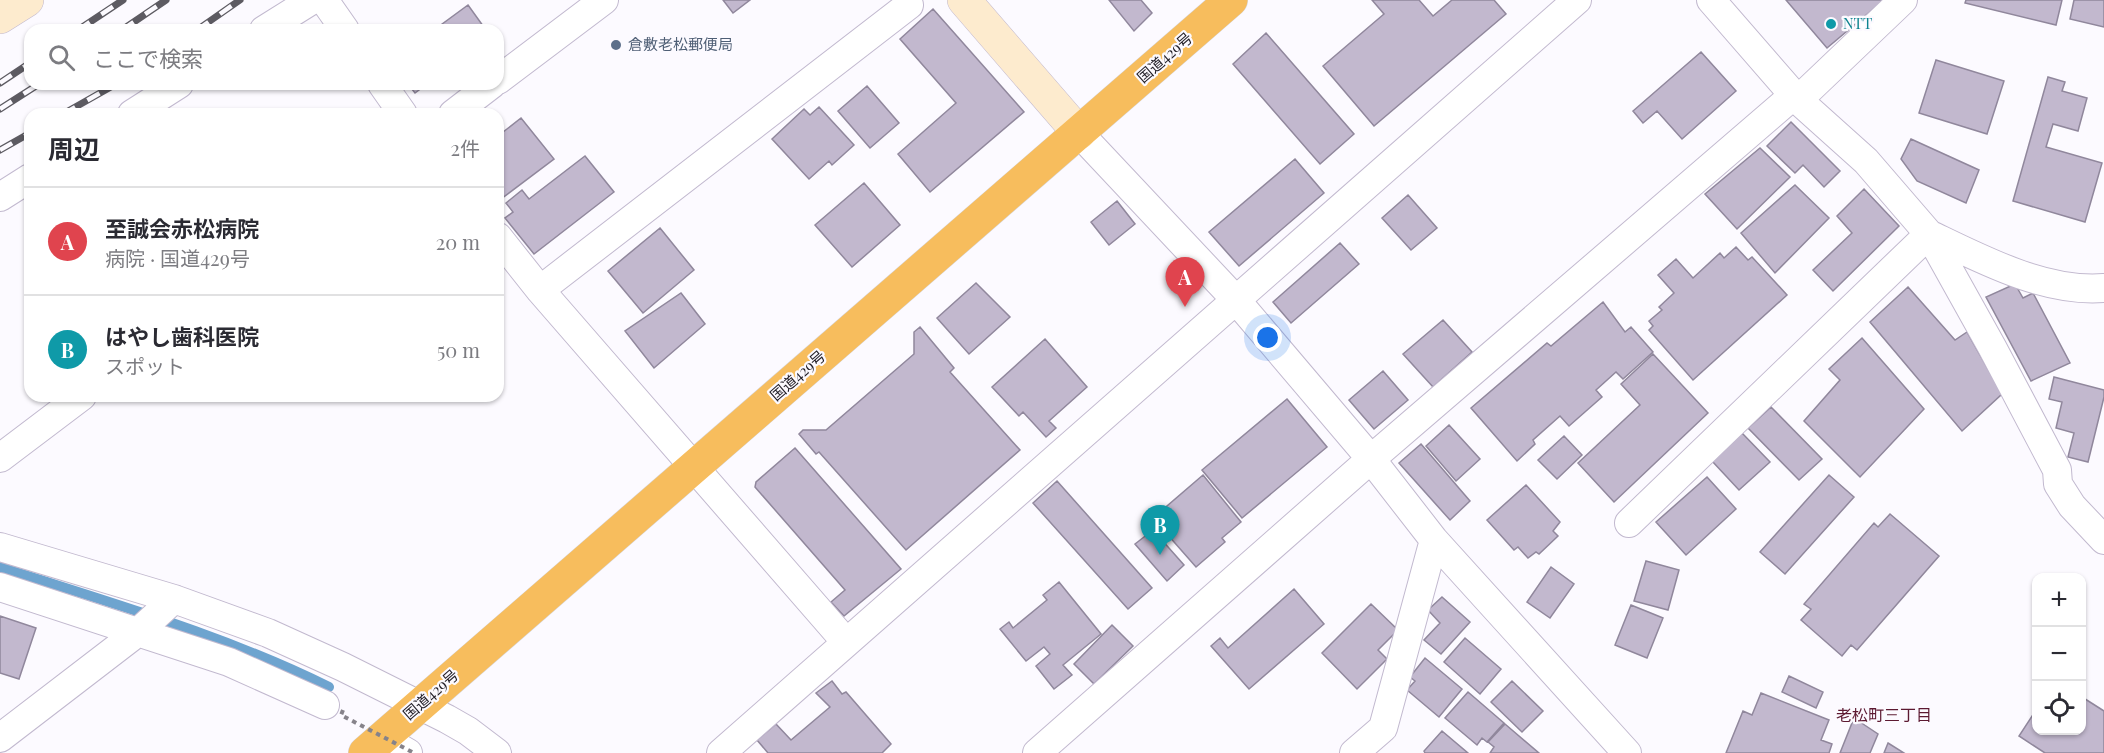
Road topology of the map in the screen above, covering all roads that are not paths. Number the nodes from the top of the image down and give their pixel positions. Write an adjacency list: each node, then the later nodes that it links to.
1 (27, 0): 11 (street)
2 (312, 0): 12 (street)
3 (324, 0): 13 (street)
4 (604, 0): 14 (street)
5 (964, 0): 22 (street)
6 (1231, 0): 22 (highway, 国道429号)
7 (1577, 0): 29 (street)
8 (1711, 0): 18 (street)
9 (1903, 0): 18 (street)
10 (910, 2): 28 (street)
11 (0, 17)
12 (274, 24)
13 (341, 24)
14 (504, 75)
15 (170, 90): 19 (street)
16 (386, 90): 20 (street)
17 (484, 90): 21 (street)
18 (1796, 97): 25 (street); 32 (street)
19 (141, 108)
20 (399, 108)
21 (461, 108)
22 (1079, 133): 29 (street); 33 (highway, 国道429号)
23 (24, 182): 24 (street)
24 (0, 197)
25 (1929, 234): 27 (street); 34 (street); 36 (street)
26 (504, 245): 28 (street)
27 (2104, 288)
28 (540, 290): 33 (street)
29 (1236, 300): 32 (street); 40 (street)
30 (74, 402): 31 (street)
31 (0, 458)
32 (1371, 459): 35 (street); 47 (street)
33 (693, 468): 40 (street); 41 (highway, 国道429号)
34 (1629, 523)
35 (1434, 540): 48 (street); 49 (street)
36 (2104, 540)
37 (0, 547): 39 (street)
38 (0, 587): 39 (street)
39 (156, 616): 41 (street); 42 (street); 43 (street)
40 (846, 642): 46 (street)
41 (419, 706): 44 (highway, 国道429号); 45 (street)
42 (334, 707)
43 (0, 738)
44 (385, 748)
45 (497, 753)
46 (721, 753)
47 (1037, 753)
48 (1354, 753)
49 (1627, 753)

